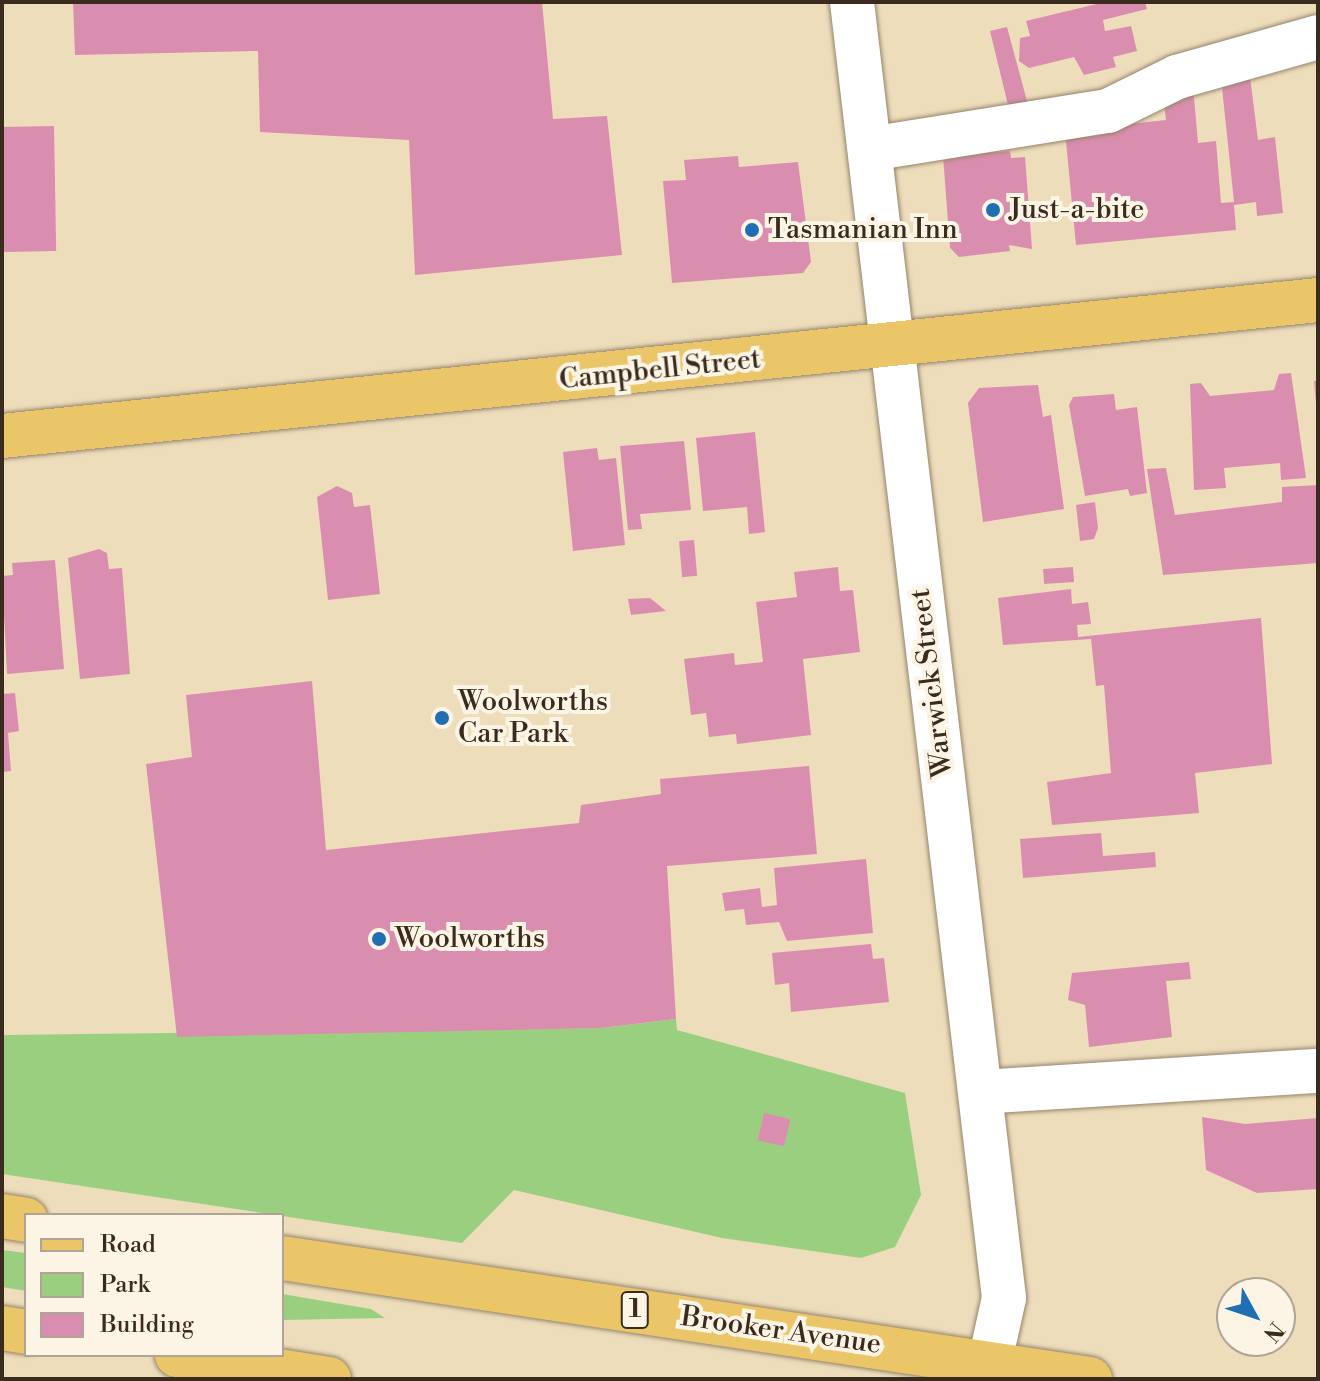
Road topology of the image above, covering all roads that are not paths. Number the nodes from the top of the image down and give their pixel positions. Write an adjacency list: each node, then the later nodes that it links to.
1 (852, 2): 3 (street, Warwick Street)
2 (1318, 37): 3 (street)
3 (870, 149): 5 (street, Warwick Street)
4 (1318, 300): 5 (main road, Campbell Street)
5 (893, 345): 6 (main road, Campbell Street); 8 (street, Warwick Street)
6 (2, 436)
7 (1318, 1071): 8 (street)
8 (980, 1092): 15 (street, Warwick Street)
9 (2, 1216): 10 (main road)
10 (24, 1220)
11 (284, 1258): 15 (main road, Brooker Avenue / 1)
12 (2, 1328): 13 (main road)
13 (24, 1332)
14 (194, 1364): 16 (main road)
15 (987, 1370): 17 (main road, Brooker Avenue / 1)
16 (329, 1379)
17 (1090, 1379)

